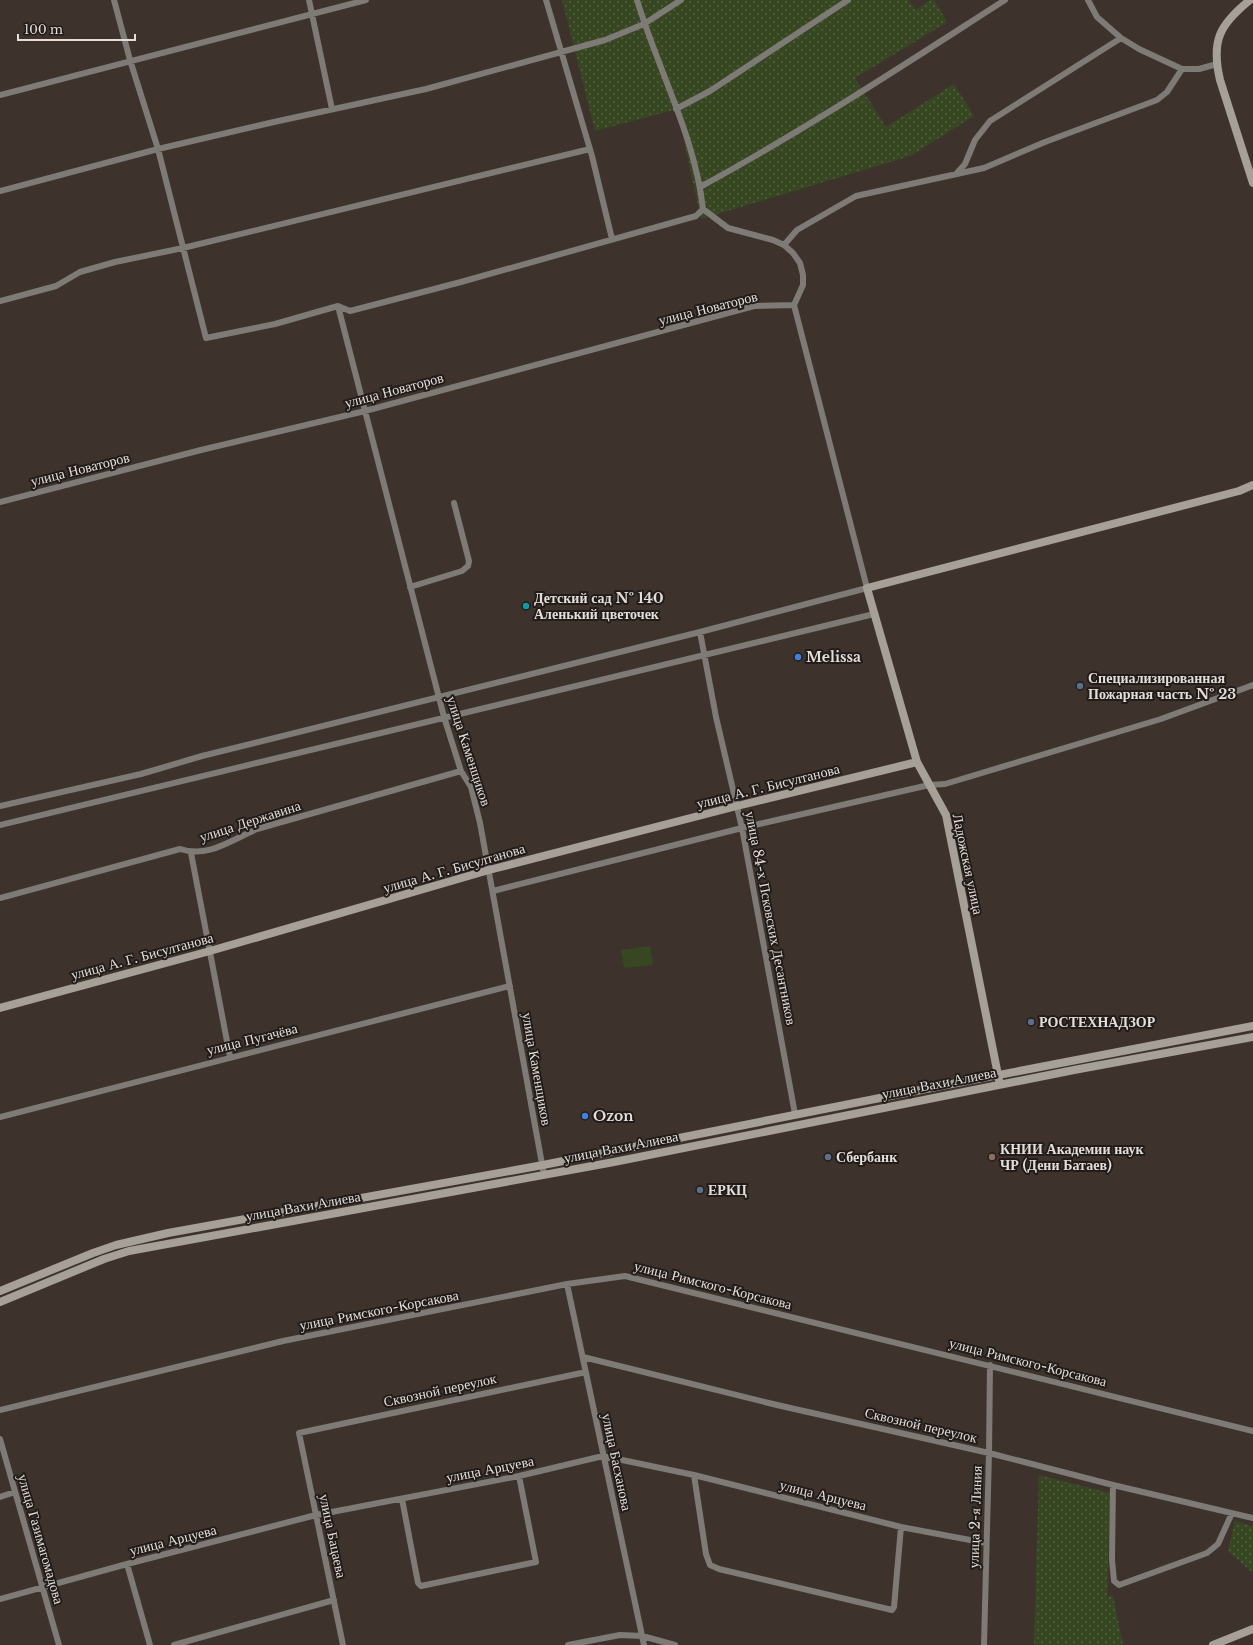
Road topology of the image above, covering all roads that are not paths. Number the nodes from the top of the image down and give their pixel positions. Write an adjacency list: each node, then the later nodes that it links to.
1 (114, 0): 15 (street)
2 (309, 0): 11 (street)
3 (366, 0): 11 (street)
4 (546, 0): 14 (street)
5 (637, 0): 12 (street)
6 (681, 0): 12 (street)
7 (848, 0): 20 (street)
8 (1005, 0): 25 (street)
9 (1088, 0): 13 (street)
10 (1250, 0): 16 (main road)
11 (313, 14): 15 (street); 19 (street)
12 (644, 24): 14 (street); 20 (street)
13 (1120, 38): 17 (street); 23 (street)
14 (561, 52): 19 (street); 22 (street)
15 (130, 60): 18 (street); 21 (street)
16 (1217, 64): 17 (street); 24 (main road)
17 (1182, 69): 23 (street)
18 (0, 95)
19 (332, 109): 21 (street)
20 (676, 110): 25 (street)
21 (158, 149): 26 (street); 30 (street)
22 (590, 149): 28 (street); 30 (street)
23 (956, 174): 29 (street)
24 (1253, 183)
25 (700, 187): 27 (street)
26 (0, 191)
27 (703, 209): 28 (street); 29 (street)
28 (612, 239): 33 (street)
29 (784, 245): 32 (street)
30 (183, 248): 31 (street); 33 (street)
31 (0, 301)
32 (794, 305): 34 (street, улица Новаторов); 39 (street)
33 (338, 306): 34 (street, улица Каменщиков)
34 (365, 411): 36 (street, улица Новаторов); 38 (street, улица Каменщиков)
35 (1253, 485): 39 (main road)
36 (0, 502)
37 (454, 503): 38 (street)
38 (410, 587): 44 (street, улица Каменщиков)
39 (867, 588): 40 (main road, Ладожская улица); 41 (street)
40 (874, 614): 42 (street); 46 (main road, Ладожская улица)
41 (700, 632): 42 (street, улица 84-х Псковских Десантников); 44 (street)
42 (705, 654): 45 (street); 50 (street, улица 84-х Псковских Десантников)
43 (1253, 685): 48 (street)
44 (439, 697): 45 (street, улица Каменщиков); 49 (street)
45 (444, 717): 47 (street, улица Каменщиков); 51 (street)
46 (917, 762): 48 (main road, Ладожская улица); 50 (main road, улица А. Г. Бисултанова)
47 (461, 771): 53 (street, улица Державина); 54 (street, улица Каменщиков)
48 (929, 785): 52 (street); 63 (main road, Ладожская улица)
49 (0, 806)
50 (737, 806): 52 (street, улица 84-х Псковских Десантников); 54 (main road, улица А. Г. Бисултанова)
51 (0, 825)
52 (742, 828): 55 (street); 65 (street, улица 84-х Псковских Десантников)
53 (191, 853): 56 (street, улица Державина); 57 (street)
54 (488, 870): 55 (street, улица Каменщиков); 57 (main road, улица А. Г. Бисултанова)
55 (493, 891): 58 (street, улица Каменщиков)
56 (0, 898)
57 (210, 951): 59 (main road, улица А. Г. Бисултанова); 62 (street)
58 (510, 986): 62 (street, улица Пугачёва); 67 (street, улица Каменщиков)
59 (0, 1008)
60 (1253, 1026): 63 (main road, улица Вахи Алиева)
61 (1253, 1036): 64 (main road, улица Вахи Алиева)
62 (230, 1057): 66 (street, улица Пугачёва)
63 (998, 1075): 64 (main road, Ладожская улица); 65 (main road, улица Вахи Алиева)
64 (1000, 1084): 68 (main road, улица Вахи Алиева)
65 (795, 1114): 67 (main road, улица Вахи Алиева)
66 (0, 1117)
67 (542, 1165): 68 (street, улица Каменщиков); 70 (main road, улица Вахи Алиева)
68 (544, 1175): 71 (main road, улица Вахи Алиева)
69 (567, 1284): 72 (street, улица Басханова); 73 (street, улица Римского-Корсакова); 75 (street, улица Римского-Корсакова)
70 (0, 1291)
71 (0, 1302)
72 (583, 1357): 74 (street, улица Басханова); 79 (street, Сквозной переулок)
73 (990, 1365): 76 (street, улица Римского-Корсакова); 79 (street, улица 2-я Линия)
74 (586, 1372): 77 (street, Сквозной переулок); 80 (street, улица Басханова)
75 (0, 1410)
76 (1253, 1431)
77 (299, 1432): 88 (street, улица Бацаева)
78 (0, 1439): 84 (street, улица Газимагомадова)
79 (989, 1453): 83 (street, Сквозной переулок); 91 (street, улица 2-я Линия)
80 (603, 1456): 81 (street, улица Арцуева); 82 (street, улица Арцуева); 97 (street, улица Басханова)
81 (694, 1475): 90 (street, улица Арцуева); 90 (street)
82 (519, 1476): 86 (street, улица Арцуева); 86 (street)
83 (1113, 1485): 87 (street, Сквозной переулок); 87 (street)
84 (15, 1492): 85 (street); 93 (street, улица Газимагомадова)
85 (0, 1497)
86 (402, 1499): 88 (street, улица Арцуева)
87 (1232, 1513): 89 (street, Сквозной переулок)
88 (316, 1515): 92 (street, улица Арцуева); 95 (street, улица Бацаева)
89 (1253, 1518)
90 (901, 1527): 91 (street, улица Арцуева)
91 (986, 1543): 105 (street, улица 2-я Линия)
92 (127, 1564): 93 (street, улица Арцуева); 99 (street)
93 (42, 1587): 94 (street, улица Арцуева); 98 (street, улица Газимагомадова)
94 (0, 1599)
95 (334, 1600): 100 (street); 101 (street, улица Бацаева)
96 (1253, 1630): 106 (main road)
97 (642, 1636): 102 (street); 103 (street, улица Басханова); 104 (street)
98 (59, 1645)
99 (150, 1645)
100 (174, 1645)
101 (343, 1645)
102 (568, 1645)
103 (644, 1645)
104 (675, 1645)
105 (984, 1645)
106 (1213, 1645)

